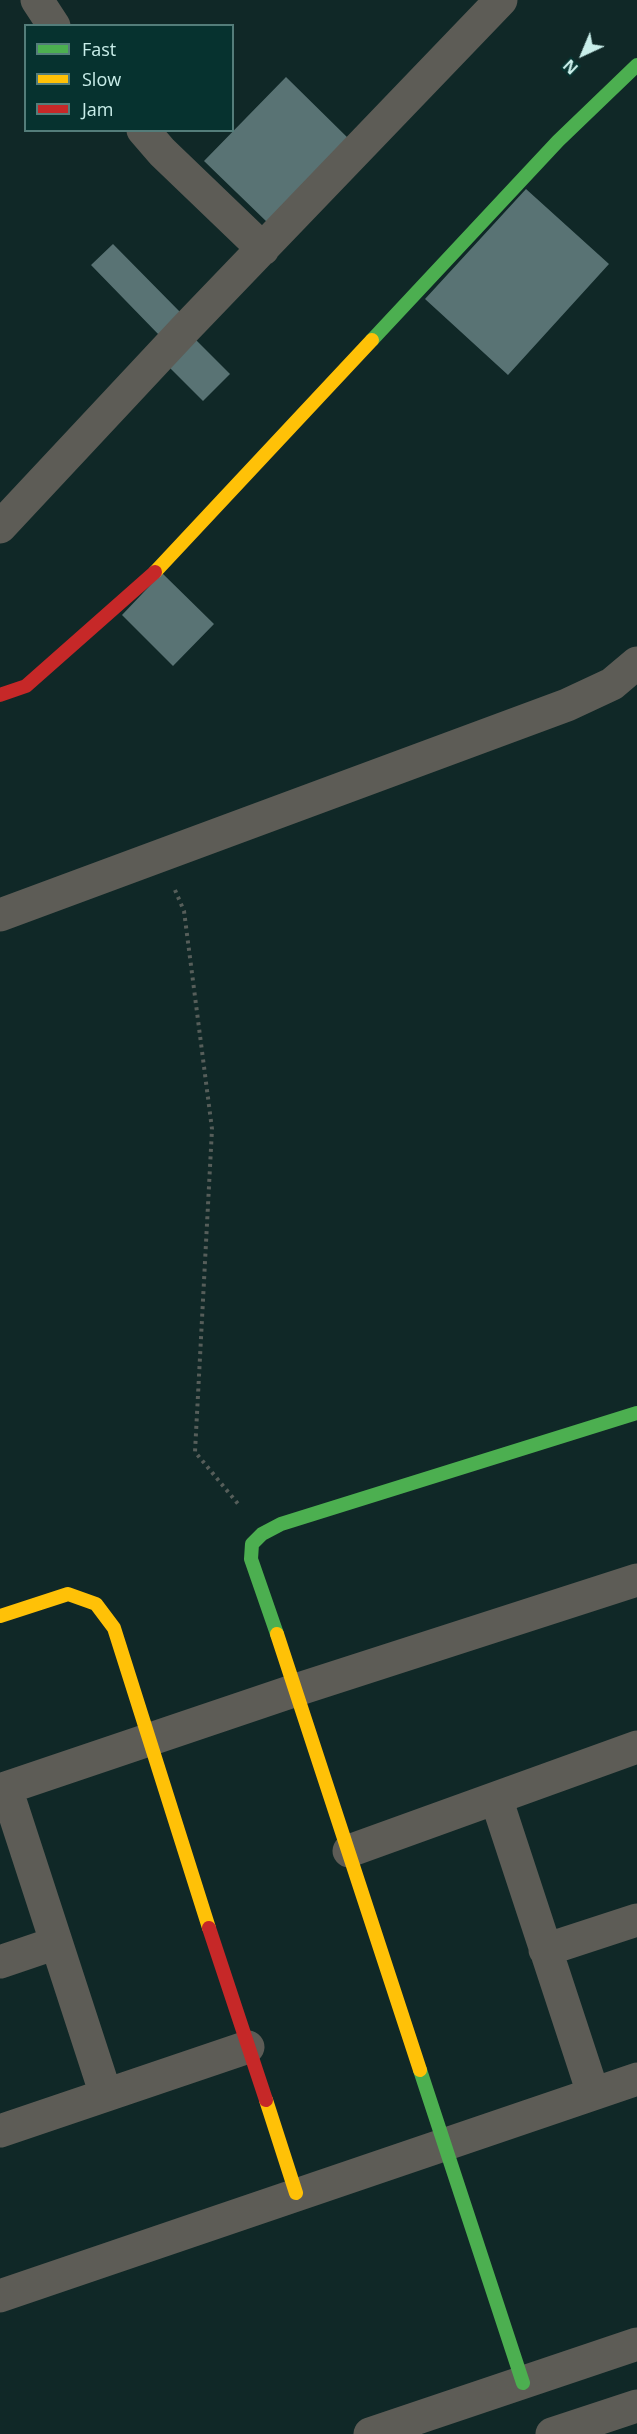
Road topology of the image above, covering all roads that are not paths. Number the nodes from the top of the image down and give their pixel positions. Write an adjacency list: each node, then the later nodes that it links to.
1 (37, 0): 3 (street)
2 (501, 0): 6 (street)
3 (53, 24)
4 (637, 65): 9 (street)
5 (145, 132): 6 (street)
6 (263, 249): 7 (street)
7 (0, 527)
8 (637, 663): 10 (street)
9 (0, 695)
10 (0, 915)
11 (637, 1413): 14 (street)
12 (637, 1580): 14 (street)
13 (0, 1616): 15 (street)
14 (296, 1690): 15 (street); 19 (street)
15 (148, 1740): 17 (street); 24 (street)
16 (637, 1747): 18 (street)
17 (3, 1789): 21 (street)
18 (496, 1798): 19 (street); 22 (street)
19 (349, 1851): 29 (street)
20 (637, 1920): 22 (street)
21 (56, 1943): 23 (street); 27 (street)
22 (545, 1950): 26 (street)
23 (0, 1962)
24 (248, 2047): 27 (street); 30 (street)
25 (637, 2079): 26 (street)
26 (593, 2093): 29 (street)
27 (106, 2095): 28 (street)
28 (0, 2131)
29 (444, 2143): 30 (street); 33 (street)
30 (296, 2193): 31 (street)
31 (0, 2296)
32 (637, 2344): 33 (street)
33 (523, 2383): 35 (street)
34 (637, 2406): 36 (street)
35 (370, 2434)
36 (552, 2434)

